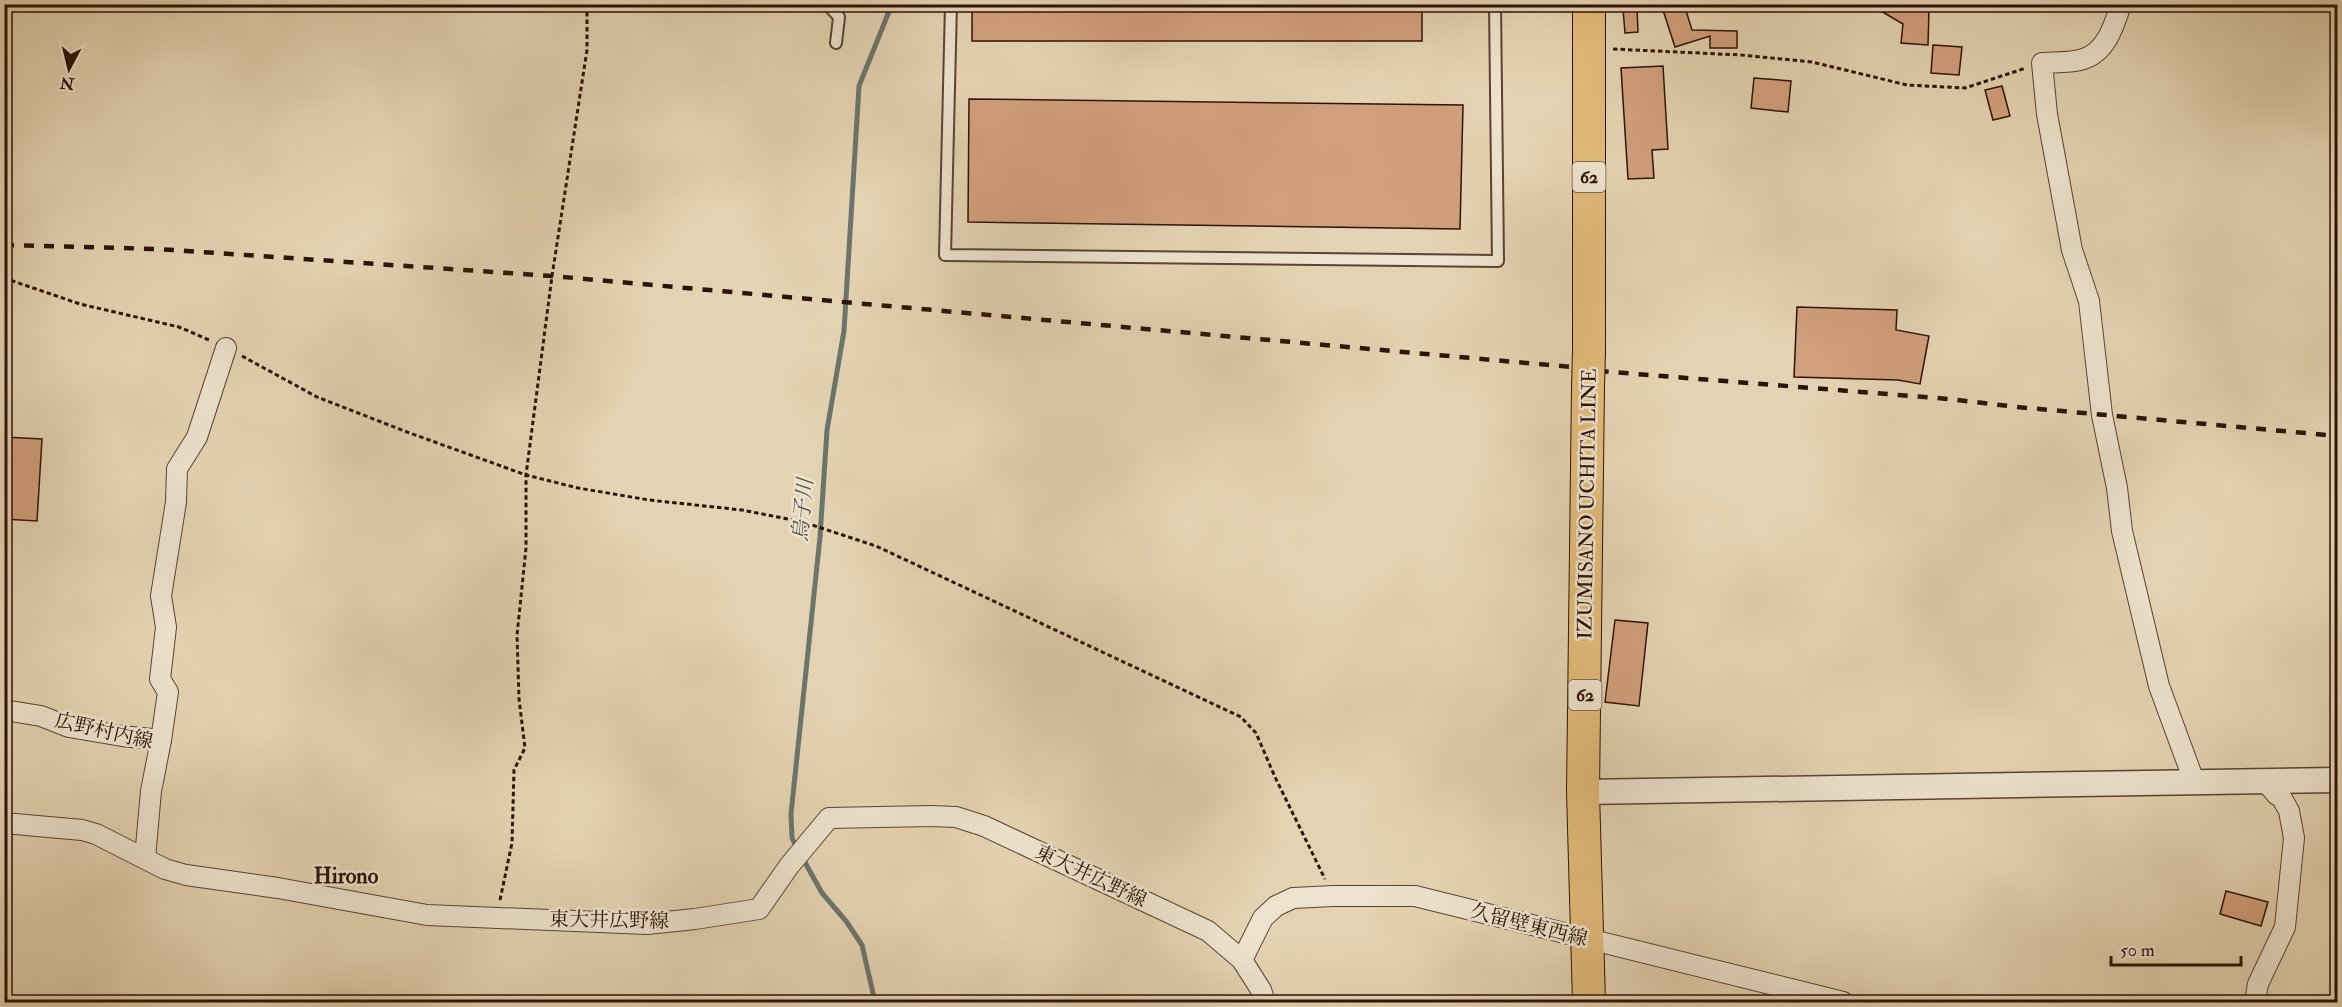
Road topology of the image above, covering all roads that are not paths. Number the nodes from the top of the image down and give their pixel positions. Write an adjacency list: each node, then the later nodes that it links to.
1 (827, 4): 6 (lane)
2 (951, 4): 3 (lane)
3 (1495, 4)
4 (1589, 4): 13 (main road, IZUMISANO UCHITA LINE / 62, bridge)
5 (2121, 4): 12 (street)
6 (836, 43)
7 (226, 348): 9 (street)
8 (4, 710): 9 (street, 広野村内線)
9 (161, 740): 15 (street, 広野村内線)
10 (2337, 780): 11 (street)
11 (2265, 781): 12 (street); 21 (street)
12 (2194, 782): 13 (street)
13 (1583, 792): 16 (main road, IZUMISANO UCHITA LINE / 62)
14 (4, 823): 15 (street, 東大井広野線)
15 (145, 858): 17 (street, 東大井広野線)
16 (1586, 940): 17 (street, 久留壁東西線); 19 (main road, IZUMISANO UCHITA LINE / 62); 20 (street, 久留壁東西線)
17 (1242, 960): 18 (street, 東大井広野線)
18 (1265, 1002)
19 (1589, 1002)
20 (1843, 1002)
21 (2255, 1002)

